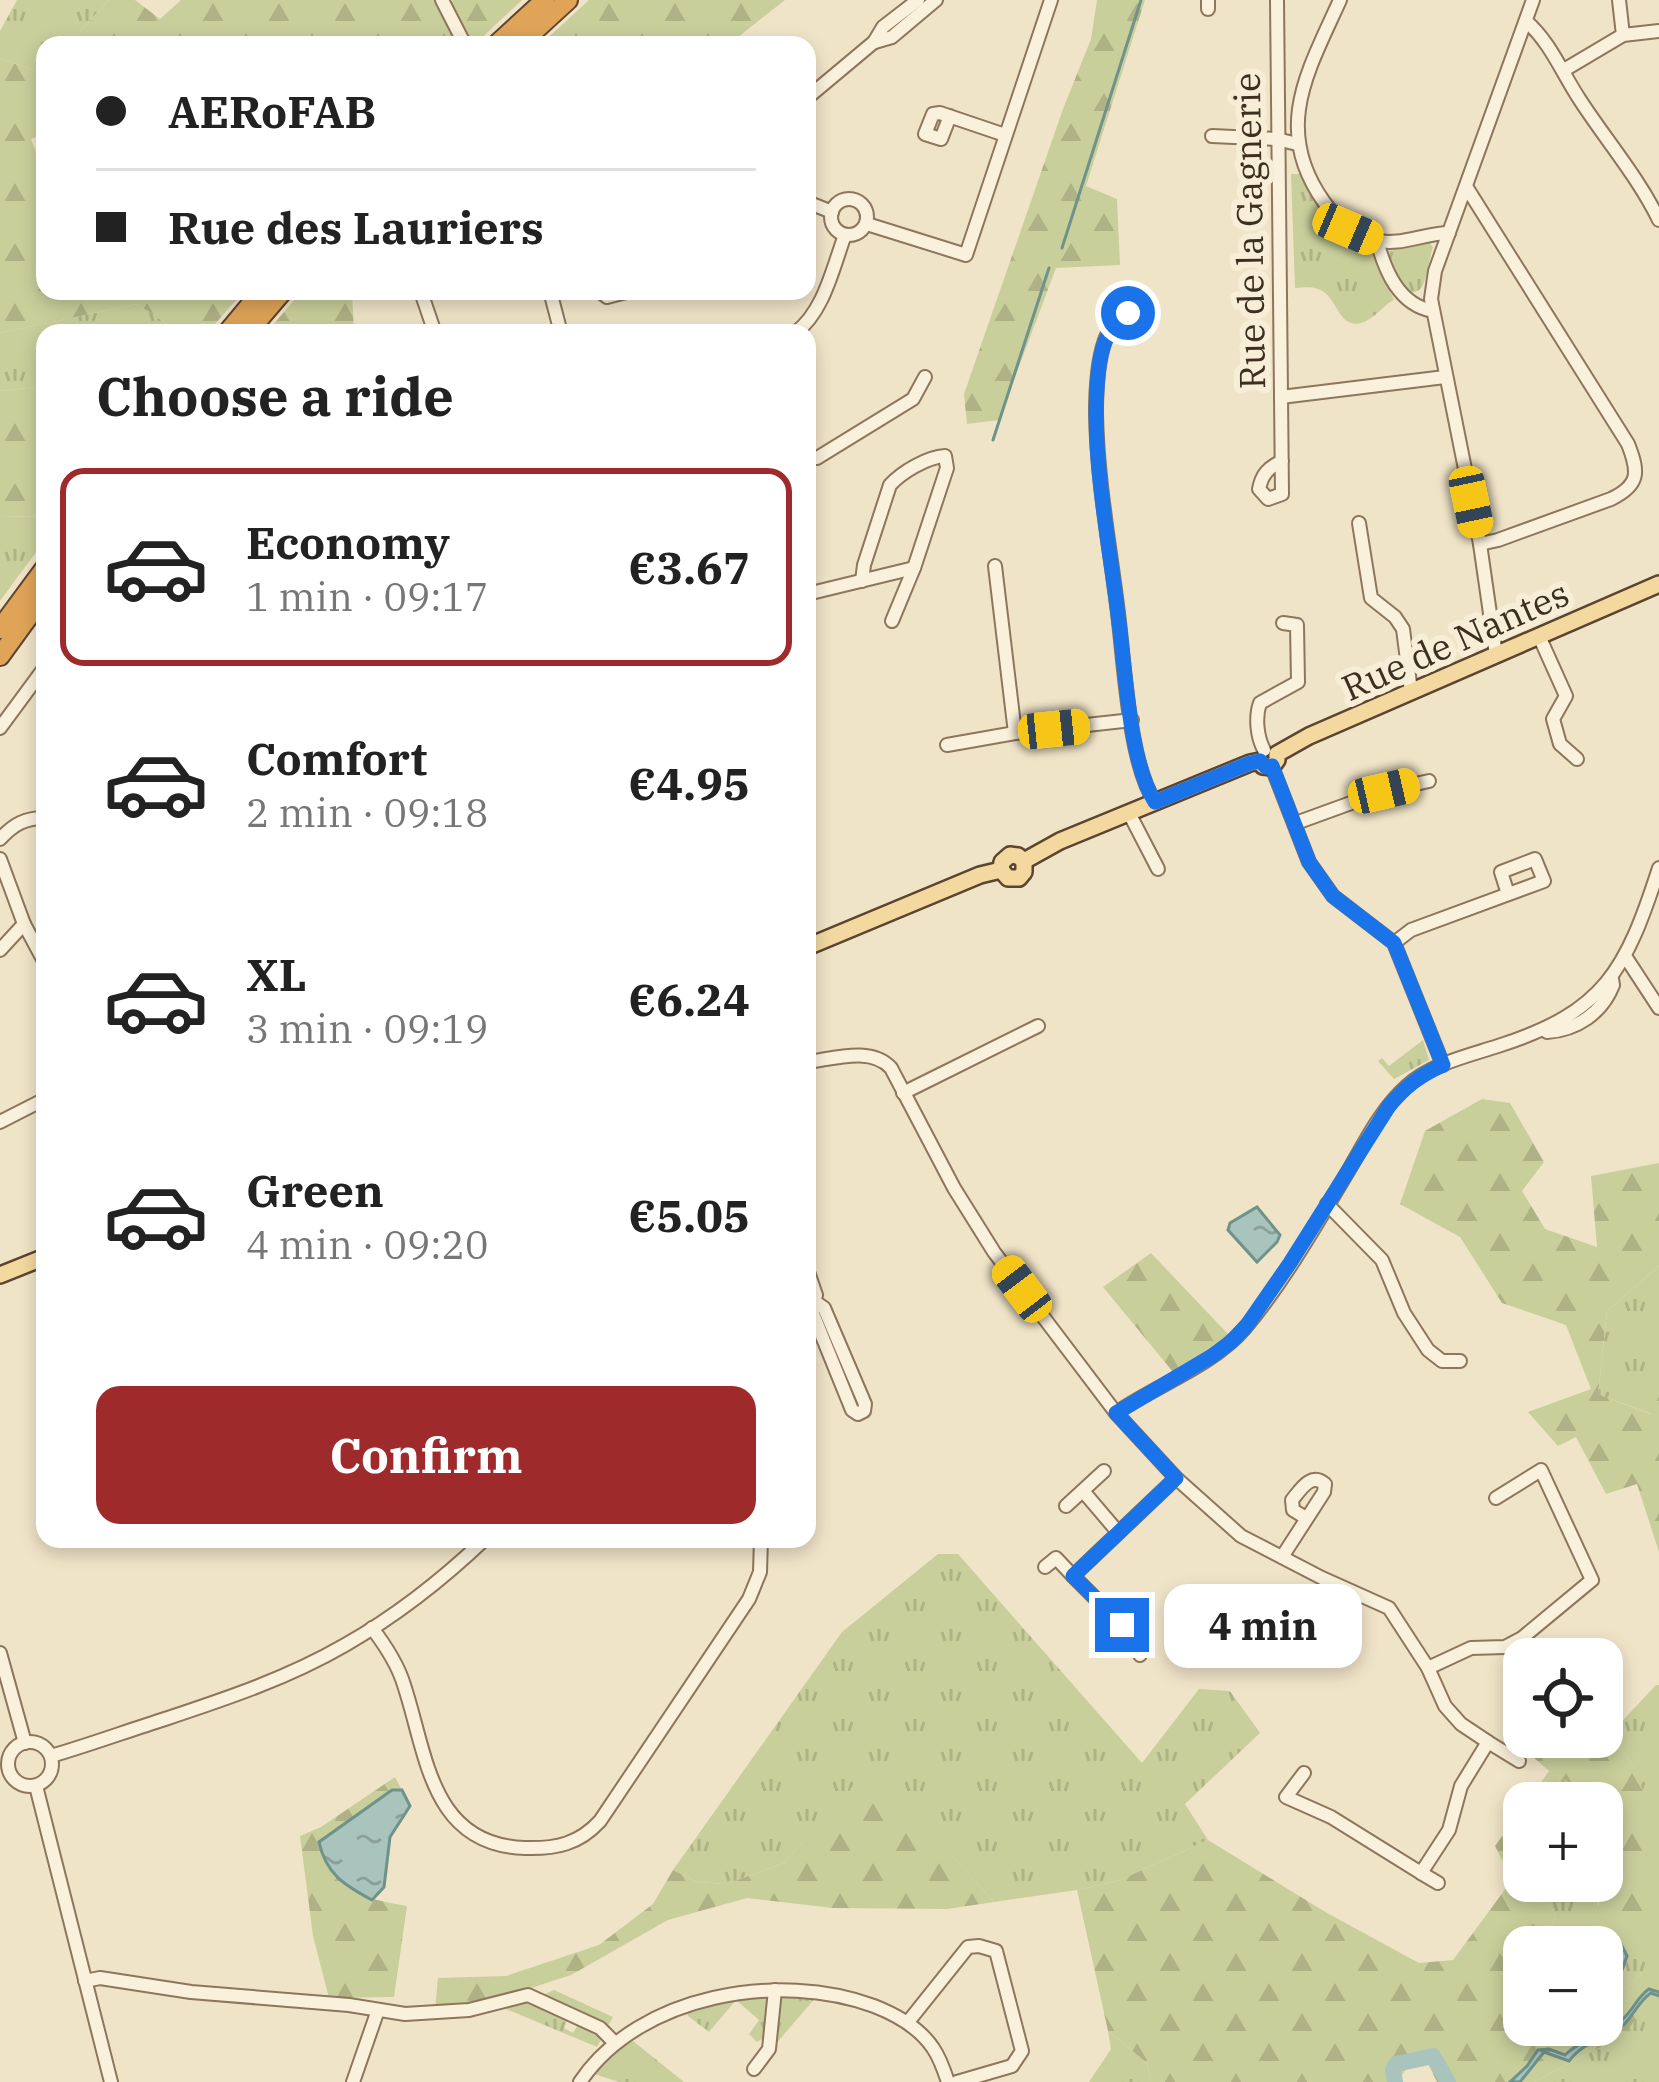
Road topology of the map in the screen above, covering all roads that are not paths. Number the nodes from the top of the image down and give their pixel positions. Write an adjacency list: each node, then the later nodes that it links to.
1 (442, 0): 14 (street)
2 (545, 0): 15 (highway)
3 (568, 0): 16 (highway)
4 (918, 0): 17 (street)
5 (937, 0): 17 (street)
6 (1051, 0): 23 (street)
7 (1277, 0): 19 (street, Rue de la Gagnerie)
8 (1340, 0): 20 (street)
9 (1533, 0): 11 (street)
10 (1619, 0): 13 (street)
11 (1526, 21): 18 (street); 27 (street)
12 (1659, 31): 13 (street)
13 (1623, 35): 18 (street)
14 (460, 36)
15 (506, 36)
16 (529, 36)
17 (874, 42): 21 (street)
18 (1564, 70): 28 (street)
19 (1277, 75): 20 (street); 25 (street, Rue de la Gagnerie)
20 (1304, 82): 26 (street)
21 (816, 90)
22 (950, 116): 23 (street)
23 (1005, 135): 32 (street)
24 (1211, 136): 25 (street)
25 (1277, 139): 26 (street); 45 (street, Rue de la Gagnerie)
26 (1298, 144): 35 (street)
27 (1467, 188): 33 (street); 49 (street)
28 (1655, 201): 31 (street)
29 (816, 206): 30 (street)
30 (832, 212): 32 (street); 34 (street)
31 (1659, 220)
32 (867, 224): 34 (street)
33 (1449, 233): 35 (street); 38 (street)
34 (845, 236): 42 (street)
35 (1377, 241): 38 (street)
36 (254, 300): 40 (highway)
37 (275, 300): 41 (highway)
38 (1433, 310): 44 (street)
39 (1128, 313): 65 (street)
40 (234, 324)
41 (255, 324)
42 (806, 324)
43 (925, 377): 46 (street)
44 (1445, 377): 45 (street); 49 (street)
45 (1281, 397): 47 (street, Rue de la Gagnerie)
46 (816, 458)
47 (1282, 461)
48 (1359, 523): 64 (street)
49 (1480, 544): 61 (street)
50 (995, 566): 67 (street)
51 (914, 568): 53 (street); 53 (street); 57 (street)
52 (36, 580): 59 (highway)
53 (862, 580): 55 (street)
54 (1659, 584): 60 (main road, Rue de Nantes)
55 (816, 592)
56 (36, 606): 62 (highway)
57 (892, 621)
58 (1283, 623): 69 (street)
59 (0, 629)
60 (1539, 636): 61 (main road, Rue de Nantes); 70 (street)
61 (1496, 655): 64 (main road, Rue de Nantes)
62 (0, 656)
63 (36, 679): 66 (street)
64 (1412, 691): 69 (main road, Rue de Nantes)
65 (1132, 721): 67 (street); 72 (street)
66 (0, 728)
67 (1016, 733): 68 (street)
68 (947, 745)
69 (1268, 758): 72 (main road, Rue de Nantes); 75 (street)
70 (1577, 759)
71 (1429, 781): 75 (street)
72 (1155, 802): 73 (main road, Rue de Nantes)
73 (1130, 813): 79 (street); 82 (main road, Rue de Nantes)
74 (36, 818): 76 (street)
75 (1296, 823): 83 (street)
76 (0, 839)
77 (0, 859): 81 (street)
78 (1659, 868): 86 (street)
79 (1158, 869)
80 (1508, 893): 83 (street)
81 (25, 924): 84 (street); 85 (street)
82 (816, 943)
83 (1394, 943): 90 (street)
84 (36, 945)
85 (0, 950)
86 (1625, 956): 87 (street); 90 (street)
87 (1659, 1008)
88 (1039, 1026): 91 (street)
89 (816, 1061): 91 (street)
90 (1443, 1065): 94 (street)
91 (904, 1093): 100 (street)
92 (36, 1104): 93 (street)
93 (0, 1122)
94 (1328, 1204): 99 (street); 100 (street)
95 (36, 1260): 96 (main road)
96 (6, 1272)
97 (816, 1303): 98 (street)
98 (816, 1315)
99 (1460, 1361)
100 (1116, 1413): 102 (street)
101 (1104, 1471): 103 (street)
102 (1176, 1478): 107 (street); 110 (street)
103 (1083, 1491): 105 (street); 107 (street)
104 (1496, 1498): 116 (street)
105 (1066, 1506)
106 (1306, 1518): 110 (street)
107 (1118, 1532): 112 (street)
108 (476, 1548): 113 (street)
109 (760, 1548): 113 (street)
110 (1282, 1557): 116 (street)
111 (1045, 1567): 112 (street)
112 (1073, 1576): 115 (street)
113 (372, 1628): 119 (street)
114 (0, 1653): 118 (street)
115 (1140, 1655)
116 (1428, 1669): 117 (street)
117 (1488, 1742): 120 (street); 124 (street)
118 (25, 1743): 119 (street); 121 (street)
119 (51, 1756): 123 (street)
120 (1519, 1761)
121 (4, 1772): 123 (street)
122 (1304, 1773): 124 (street)
123 (36, 1786): 126 (street)
124 (1421, 1873): 125 (street)
125 (1438, 1883)
126 (85, 1981): 128 (street); 132 (street)
127 (775, 1990): 129 (street); 130 (street); 131 (street)
128 (378, 2010): 130 (street); 133 (street)
129 (908, 2022): 135 (street); 136 (street)
130 (615, 2043): 134 (street)
131 (754, 2069)
132 (111, 2082)
133 (353, 2082)
134 (580, 2082)
135 (948, 2082)
136 (957, 2082)

